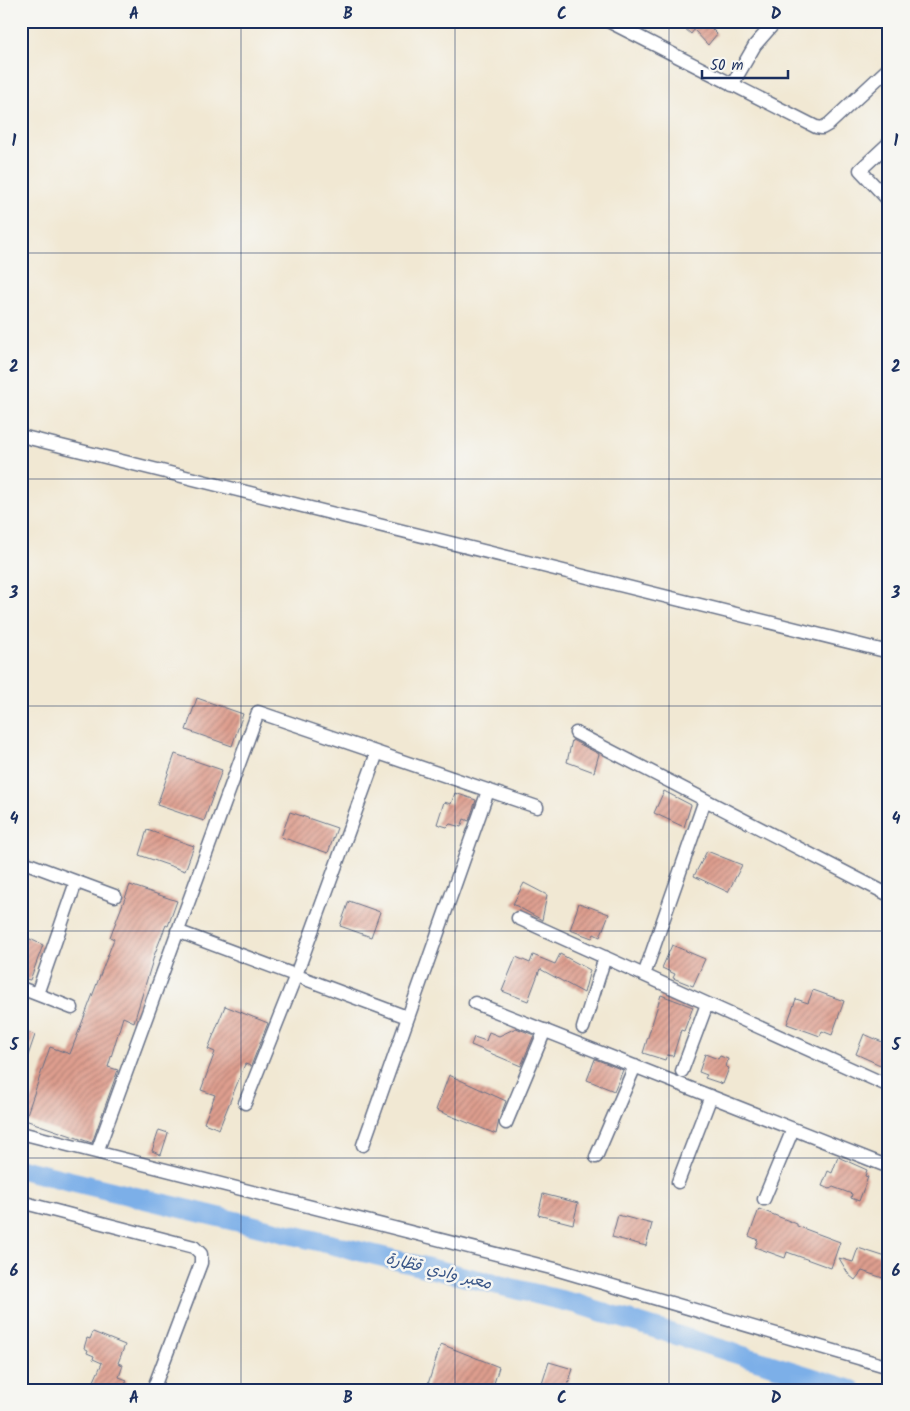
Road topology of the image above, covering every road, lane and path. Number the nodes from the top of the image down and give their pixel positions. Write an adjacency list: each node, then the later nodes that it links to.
1 (608, 21): 4 (street)
2 (776, 21): 4 (street)
3 (889, 68): 4 (street)
4 (732, 85)
5 (889, 143): 6 (street)
6 (889, 201)
7 (21, 436): 8 (street)
8 (889, 652)
9 (576, 733): 12 (street)
10 (377, 753): 11 (street); 19 (street); 21 (street)
11 (488, 791): 13 (street); 28 (street)
12 (705, 800): 16 (street); 22 (street)
13 (537, 807)
14 (21, 860): 15 (street)
15 (76, 882): 17 (street); 24 (street)
16 (889, 895)
17 (115, 896)
18 (518, 918): 20 (street)
19 (177, 931): 21 (street); 40 (street)
20 (605, 957): 22 (street); 29 (street)
21 (296, 975): 28 (street); 35 (street)
22 (644, 975): 26 (street)
23 (21, 988): 24 (street)
24 (36, 994): 27 (street)
25 (475, 1002): 30 (street)
26 (707, 1004): 32 (street); 33 (street)
27 (72, 1008)
28 (408, 1017): 39 (street)
29 (583, 1028)
30 (544, 1030): 31 (street); 36 (street)
31 (635, 1066): 34 (street); 41 (street)
32 (682, 1071)
33 (889, 1086)
34 (710, 1096): 37 (street); 43 (street)
35 (245, 1103)
36 (506, 1123)
37 (793, 1129): 42 (street); 44 (street)
38 (21, 1133): 40 (street)
39 (363, 1145)
40 (97, 1152): 46 (street)
41 (596, 1157)
42 (889, 1168)
43 (678, 1182)
44 (764, 1199)
45 (21, 1202): 47 (street)
46 (889, 1367)
47 (153, 1390)

